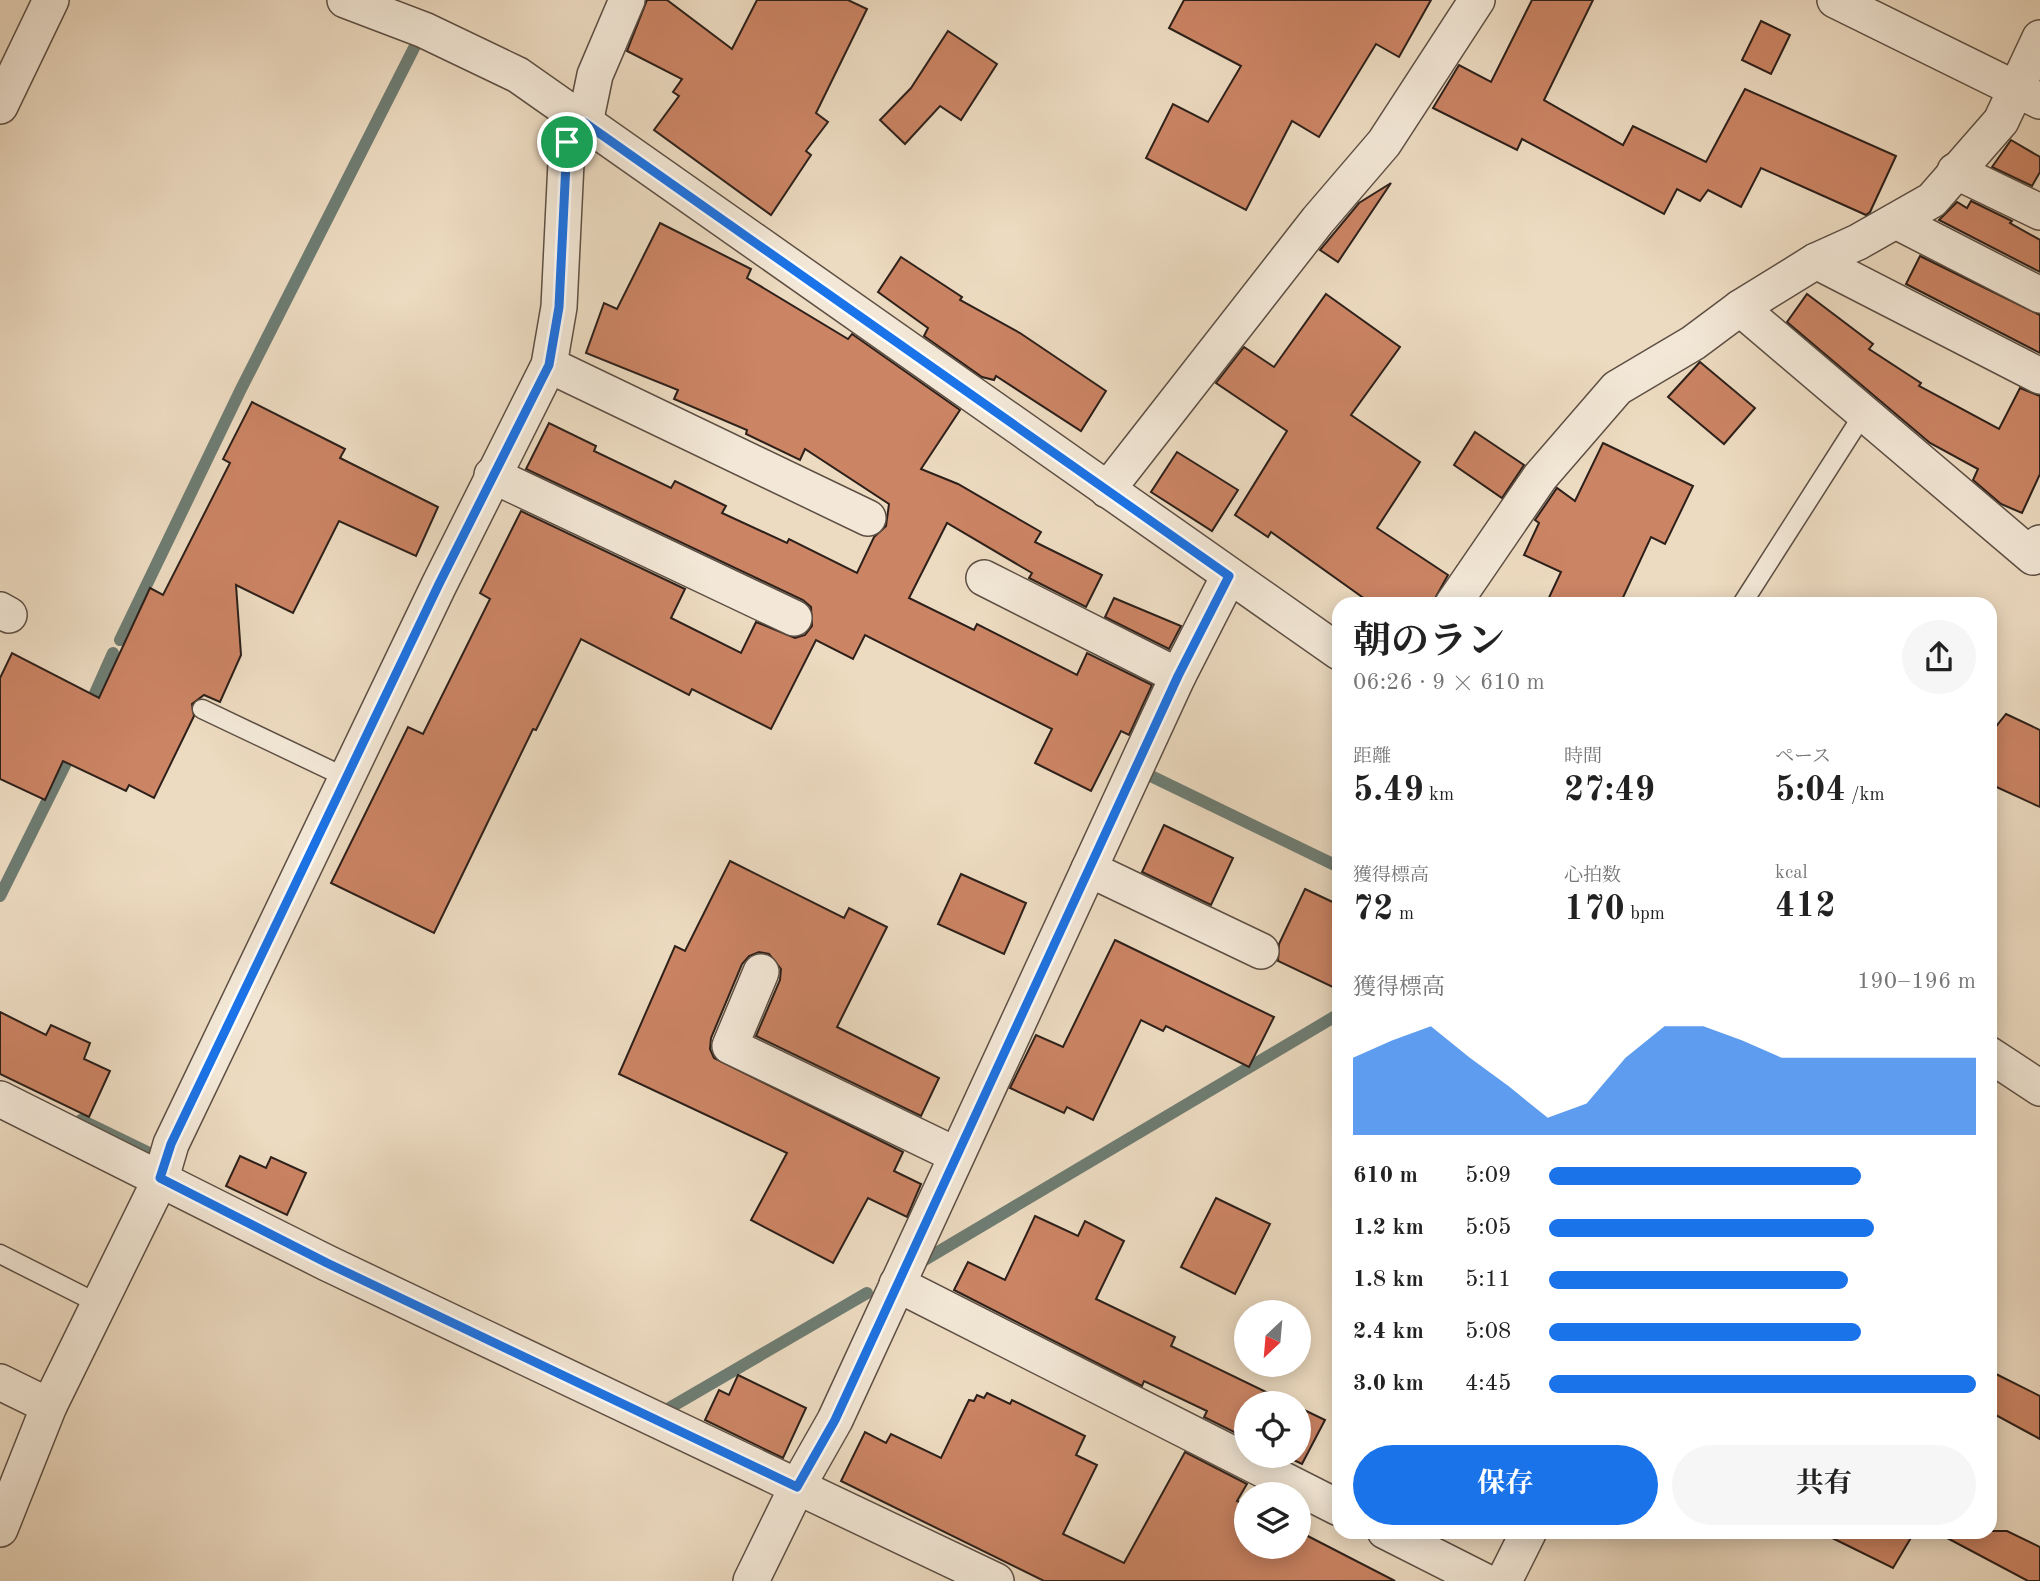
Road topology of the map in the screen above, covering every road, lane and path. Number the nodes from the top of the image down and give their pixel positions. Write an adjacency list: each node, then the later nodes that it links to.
1 (51, 0): 8 (street)
2 (345, 0): 9 (street)
3 (627, 0): 9 (street)
4 (1477, 0): 20 (street)
5 (1835, 0): 7 (street)
6 (2040, 38): 7 (street)
7 (2027, 95): 10 (street)
8 (0, 106)
9 (585, 123): 16 (street); 20 (street)
10 (1955, 171): 11 (street); 12 (street)
11 (2040, 212)
12 (1896, 221): 13 (street); 14 (street)
13 (1816, 261): 15 (street); 17 (street)
14 (2040, 295)
15 (1740, 308): 18 (street); 25 (street)
16 (549, 365): 19 (street); 21 (street)
17 (2040, 376)
18 (1864, 413): 22 (street); 26 (lane)
19 (492, 475): 27 (street); 31 (street)
20 (1107, 490): 23 (street)
21 (869, 518)
22 (2038, 555)
23 (1229, 576): 28 (street); 29 (street)
24 (984, 578): 29 (street)
25 (1457, 597)
26 (1746, 597)
27 (794, 618)
28 (1332, 647)
29 (1178, 676): 32 (street)
30 (202, 709): 31 (lane)
31 (348, 778): 39 (street)
32 (1089, 869): 33 (street); 38 (street)
33 (1261, 951)
34 (761, 972): 38 (street)
35 (1997, 1060): 36 (street)
36 (2040, 1088)
37 (0, 1099): 39 (street)
38 (956, 1155): 41 (street)
39 (160, 1178): 42 (street); 45 (street)
40 (0, 1254): 42 (lane)
41 (897, 1284): 45 (street); 46 (street)
42 (99, 1304): 44 (street)
43 (0, 1382): 44 (street)
44 (49, 1406): 47 (street)
45 (797, 1487): 50 (street); 51 (street)
46 (1332, 1504)
47 (3, 1517)
48 (1401, 1539): 52 (street)
49 (1525, 1539): 53 (street)
50 (751, 1581)
51 (996, 1581)
52 (1484, 1581)
53 (1504, 1581)

